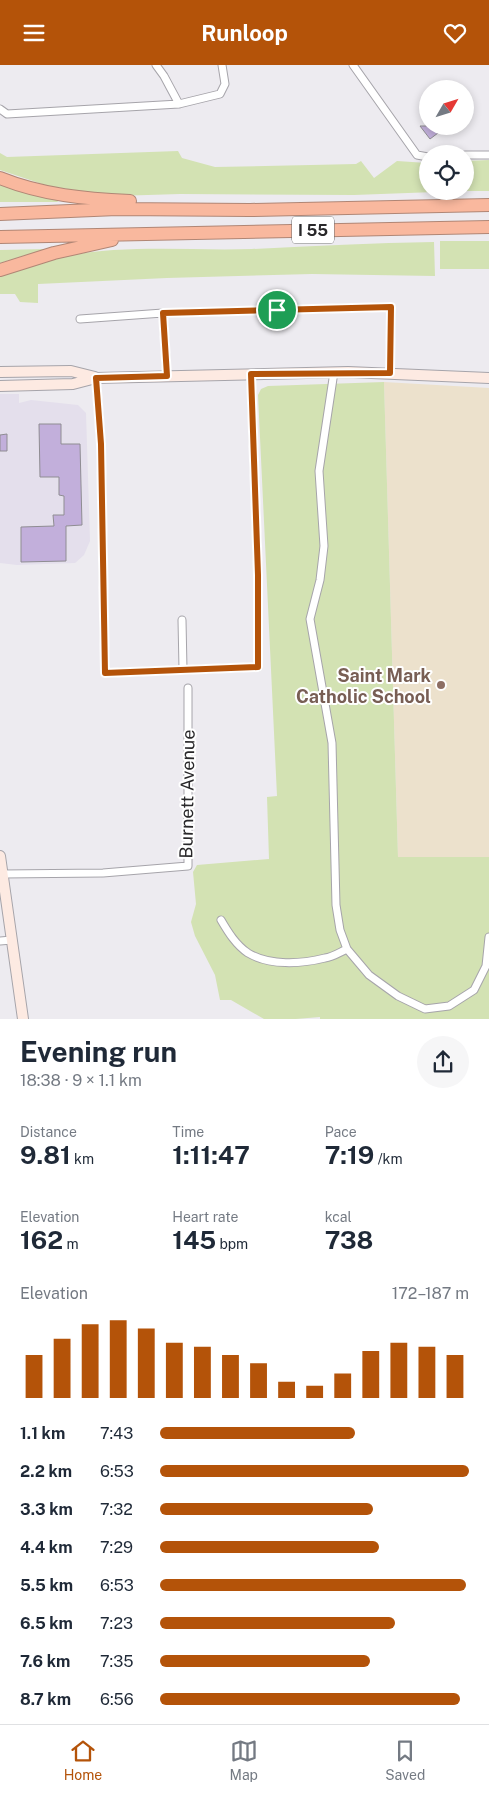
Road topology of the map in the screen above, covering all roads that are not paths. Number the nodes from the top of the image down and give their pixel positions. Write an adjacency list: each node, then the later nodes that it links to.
1 (156, 65): 4 (street)
2 (222, 65): 4 (street)
3 (353, 65): 6 (street)
4 (179, 104): 5 (street)
5 (0, 109)
6 (419, 155)
7 (474, 155): 8 (street)
8 (489, 155)
9 (0, 178): 11 (highway)
10 (489, 205): 11 (highway, I 55)
11 (159, 209): 12 (highway, I 55)
12 (0, 215)
13 (489, 227): 14 (highway, I 55)
14 (136, 234): 15 (highway, I 55); 16 (highway)
15 (0, 237)
16 (0, 269)
17 (163, 313): 18 (street); 21 (street); 23 (street)
18 (80, 319)
19 (0, 372): 24 (main road)
20 (334, 372): 21 (main road); 22 (main road); 36 (street)
21 (390, 373): 25 (main road)
22 (251, 374): 23 (main road); 28 (street)
23 (167, 376): 24 (main road)
24 (96, 378): 26 (main road); 28 (street)
25 (489, 378)
26 (0, 386)
27 (182, 620): 28 (street)
28 (183, 669)
29 (188, 688): 31 (street, Burnett Avenue)
30 (0, 857): 31 (main road)
31 (3, 874): 34 (main road)
32 (222, 920): 36 (street)
33 (489, 937): 36 (street)
34 (12, 940): 35 (street); 37 (main road)
35 (0, 941)
36 (347, 949)
37 (22, 1019)

